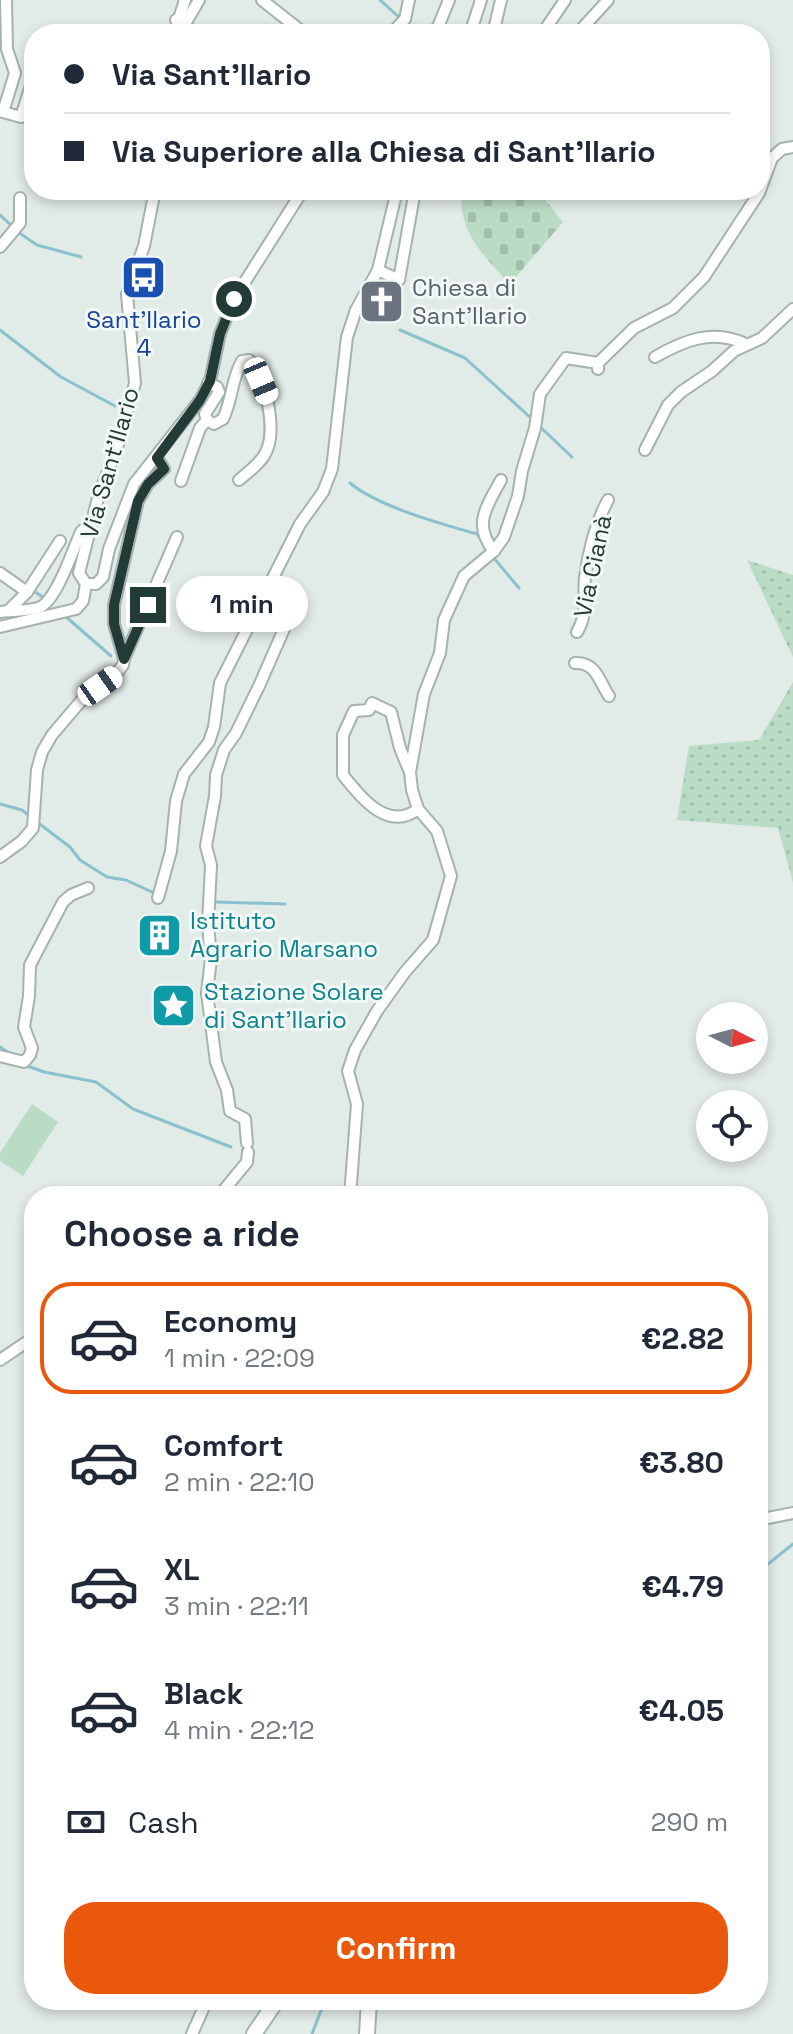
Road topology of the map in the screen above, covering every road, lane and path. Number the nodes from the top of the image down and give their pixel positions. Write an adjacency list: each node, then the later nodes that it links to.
1 (6, 0): 21 (street)
2 (185, 0): 11 (street)
3 (199, 0): 11 (street)
4 (262, 0): 13 (street)
5 (409, 0): 14 (street)
6 (449, 0): 15 (street)
7 (481, 0): 16 (street)
8 (501, 0): 17 (street)
9 (565, 0): 18 (street)
10 (608, 0): 19 (street)
11 (176, 20): 12 (street)
12 (175, 24)
13 (292, 24)
14 (400, 24)
15 (440, 24)
16 (473, 24)
17 (495, 24)
18 (549, 24)
19 (586, 24)
20 (24, 108): 21 (street)
21 (2, 118)
22 (793, 147): 23 (street)
23 (770, 163)
24 (20, 198): 32 (street)
25 (153, 200): 45 (street, Via Sant'Ilario)
26 (297, 200): 37 (street, Via Sant'Ilario)
27 (395, 200): 30 (street)
28 (413, 200): 31 (street)
29 (754, 200): 48 (street)
30 (389, 234): 31 (street); 33 (street)
31 (404, 244): 33 (street)
32 (0, 247)
33 (378, 270): 63 (street)
34 (793, 309): 35 (street)
35 (746, 344): 36 (street); 39 (street)
36 (655, 357)
37 (208, 383): 38 (street, Via Sant'Ilario); 40 (street, Via Sant'Ilario)
38 (207, 420): 41 (street, Via Sant'Ilario); 43 (street, Via Sant'Ilario)
39 (645, 450)
40 (157, 458): 50 (street, Via Sant'Ilario); 56 (street, Via Sant'Ilario)
41 (239, 480)
42 (501, 480): 48 (street)
43 (181, 481)
44 (608, 500): 55 (street, Via Cianà)
45 (91, 530): 50 (street, Via Sant'Ilario); 52 (street)
46 (177, 537): 56 (street)
47 (60, 541): 51 (street)
48 (494, 551): 59 (street)
49 (0, 573): 51 (street)
50 (86, 584): 53 (street)
51 (27, 592): 52 (street)
52 (4, 612)
53 (0, 627)
54 (284, 629): 65 (street)
55 (577, 632)
56 (124, 659): 61 (street)
57 (575, 663): 58 (street)
58 (609, 696)
59 (410, 772): 60 (street); 60 (street)
60 (418, 809): 66 (street)
61 (0, 857)
62 (88, 888): 64 (street)
63 (158, 898)
64 (2, 1056)
65 (225, 1186)
66 (351, 1186)
67 (24, 1344): 68 (street)
68 (0, 1360)
69 (793, 1513): 70 (street)
70 (768, 1518)
71 (203, 2010): 74 (street)
72 (270, 2010): 75 (street)
73 (368, 2010): 76 (street)
74 (192, 2034)
75 (254, 2034)
76 (367, 2034)

